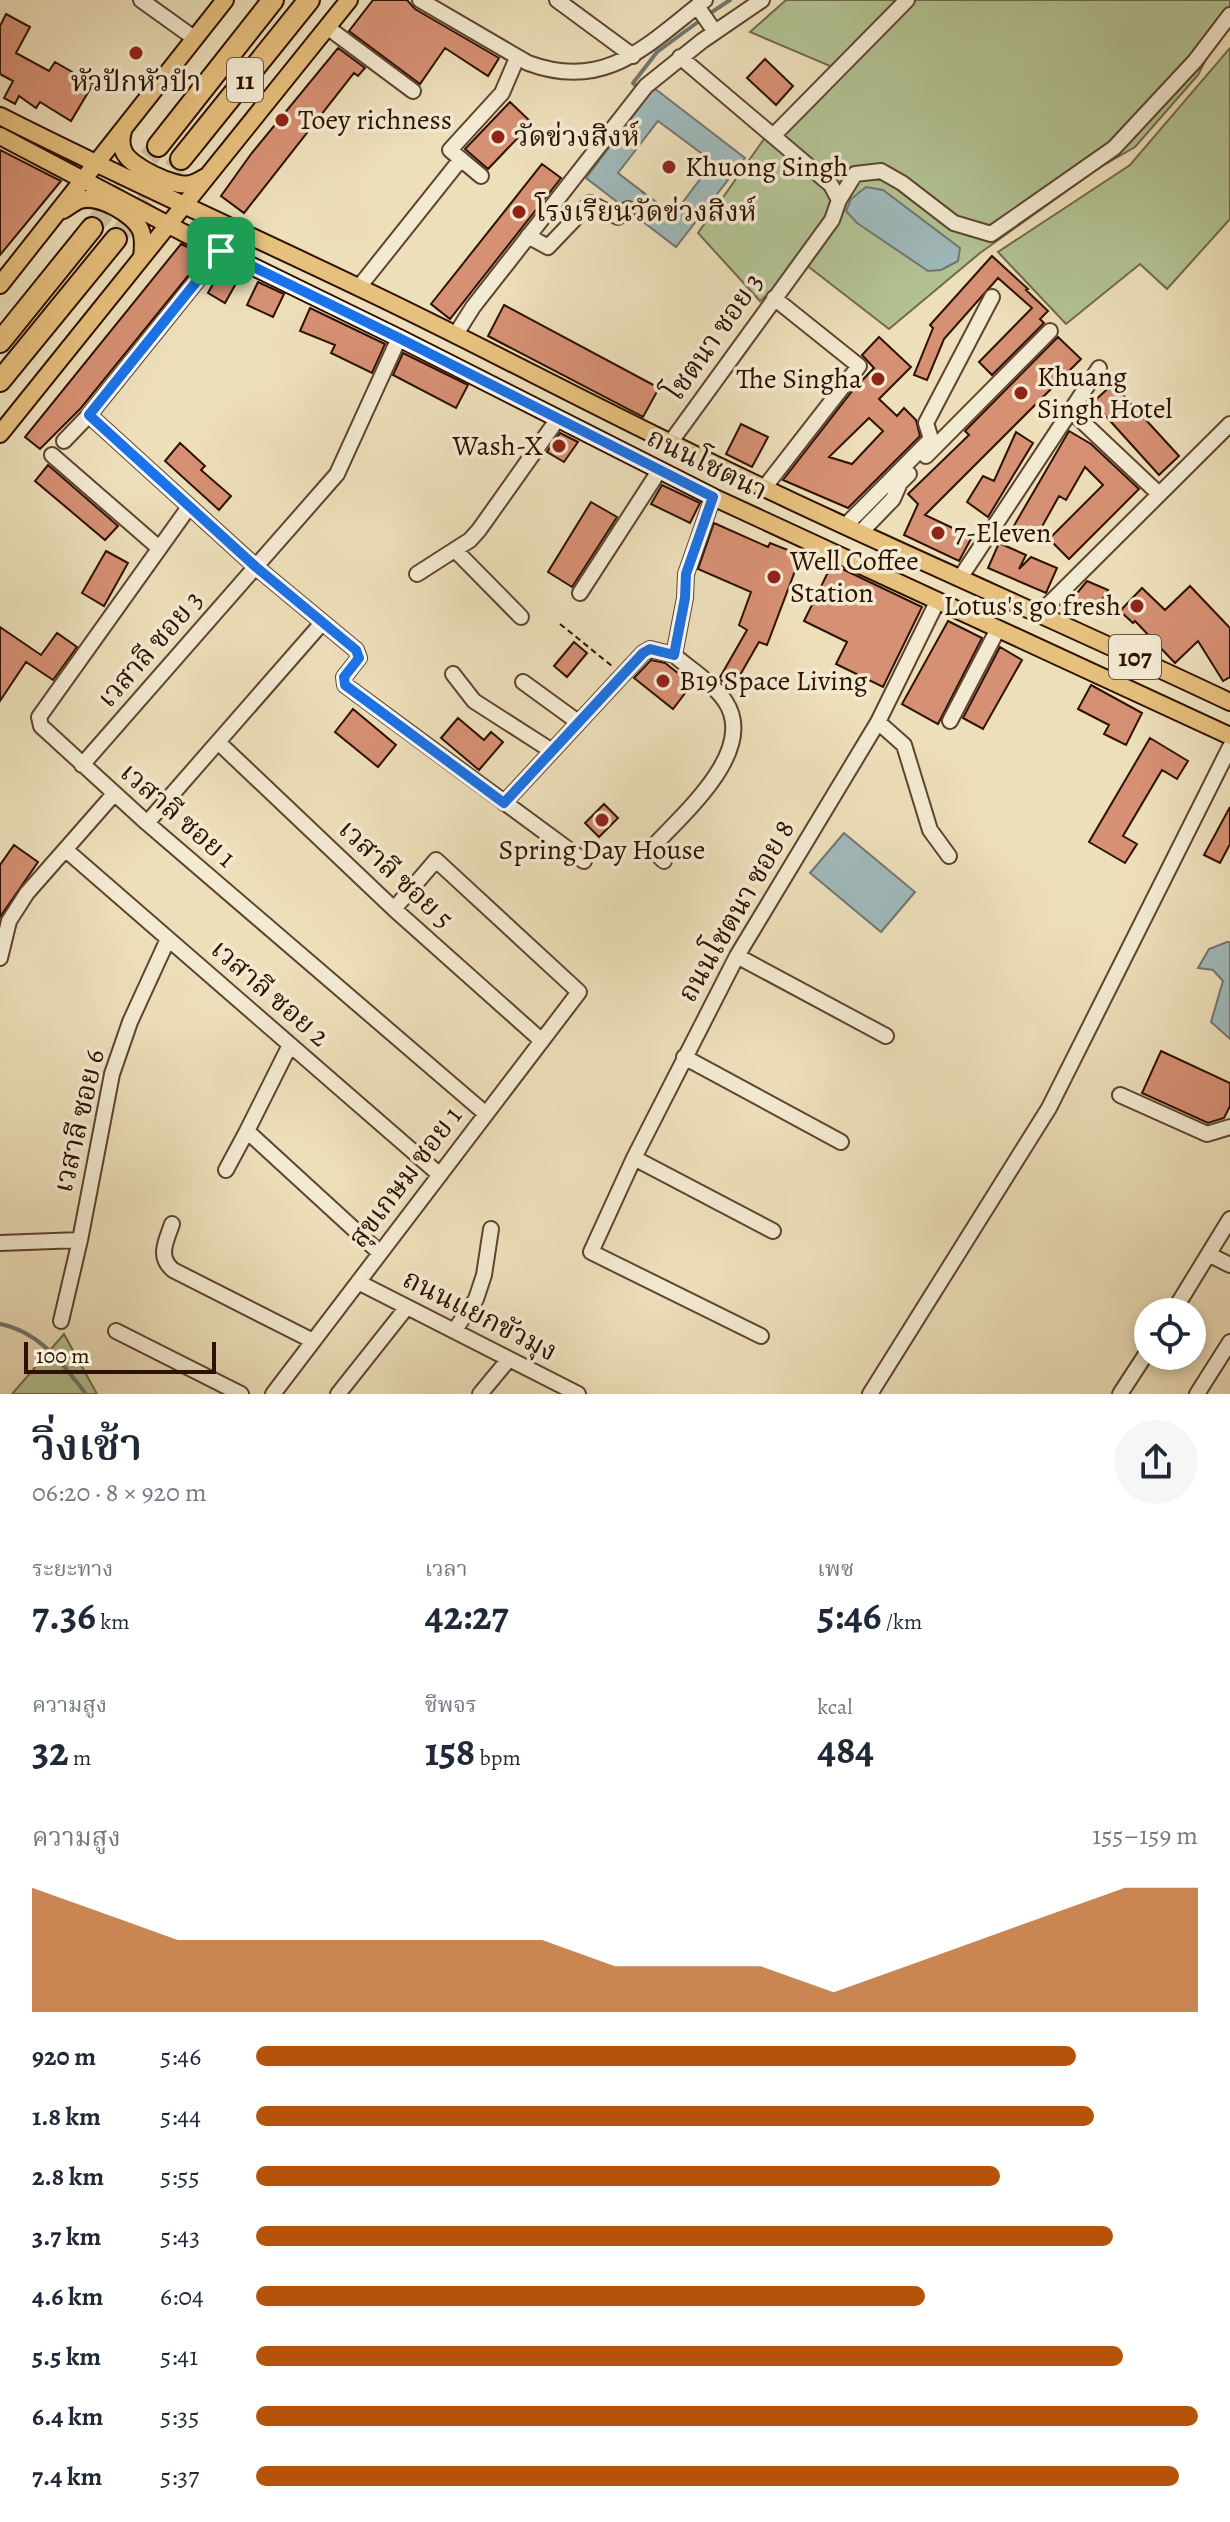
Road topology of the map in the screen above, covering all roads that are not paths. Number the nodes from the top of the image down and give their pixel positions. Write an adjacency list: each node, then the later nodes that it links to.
1 (141, 0): 15 (street)
2 (150, 0): 15 (street)
3 (225, 0): 15 (main road)
4 (273, 0): 24 (highway, 11)
5 (309, 0): 25 (highway, 11)
6 (349, 0): 13 (main road)
7 (420, 0): 18 (street)
8 (557, 0): 16 (street)
9 (762, 0): 14 (street)
10 (907, 0): 23 (street)
11 (701, 3): 14 (street); 16 (street)
12 (1230, 15): 31 (street, โชตนา ซอย 3)
13 (327, 27): 19 (street); 28 (main road)
14 (715, 32): 17 (street)
15 (195, 36): 21 (main road)
16 (633, 56): 18 (street)
17 (680, 57): 23 (street); 37 (street)
18 (517, 58): 26 (street)
19 (413, 91)
20 (0, 116): 27 (main road, ถนนโชตนา)
21 (125, 126): 27 (main road); 28 (main road)
22 (0, 136): 30 (main road, ถนนโชตนา)
23 (773, 136): 31 (street)
24 (158, 146)
25 (181, 159)
26 (461, 159): 29 (street); 42 (street)
27 (92, 163): 30 (main road); 32 (main road, ถนนโชตนา)
28 (212, 173): 32 (main road)
29 (481, 176)
30 (79, 179): 34 (main road); 35 (main road, ถนนโชตนา)
31 (839, 200): 44 (street, โชตนา ซอย 3)
32 (185, 206): 35 (main road); 42 (main road, ถนนโชตนา / 107)
33 (628, 209): 37 (street)
34 (56, 214): 40 (main road); 41 (main road)
35 (169, 225): 39 (main road, ถนนโชตนา / 107); 40 (main road)
36 (92, 228): 48 (highway)
37 (528, 236): 46 (street)
38 (116, 239): 50 (highway)
39 (221, 251): 47 (main road, ถนนโชตนา / 107); 52 (street)
40 (142, 257): 55 (main road)
41 (0, 285)
42 (359, 287): 46 (main road, ถนนโชตนา / 107)
43 (992, 297): 64 (street)
44 (774, 298): 57 (street, โชตนา ซอย 3); 60 (street)
45 (1050, 331): 64 (street)
46 (456, 334): 57 (main road, ถนนโชตนา / 107)
47 (399, 338): 53 (main road, ถนนโชตนา / 107); 67 (street, เวสาลี ซอย 3)
48 (0, 342)
49 (1099, 368): 51 (street)
50 (0, 381)
51 (1070, 410): 61 (street); 69 (street)
52 (89, 415): 56 (street); 63 (street)
53 (557, 420): 59 (main road, ถนนโชตนา / 107); 66 (street)
54 (1230, 424): 61 (street)
55 (0, 434)
56 (64, 441)
57 (670, 443): 60 (main road, ถนนโชตนา / 107)
58 (52, 455): 65 (street)
59 (659, 471): 62 (main road, ถนนโชตนา / 107); 70 (street)
60 (764, 488): 64 (main road, ถนนโชตนา / 107)
61 (1159, 494): 72 (street)
62 (713, 497): 71 (main road, ถนนโชตนา / 107); 76 (street)
63 (189, 507): 65 (street, เวสาลี ซอย 1); 67 (street)
64 (852, 530): 69 (main road, ถนนโชตนา / 107)
65 (159, 548): 87 (street, เวสาลี ซอย 1)
66 (455, 550): 68 (street); 73 (street)
67 (256, 567): 74 (street); 87 (street, เวสาลี ซอย 3)
68 (417, 574)
69 (960, 578): 72 (main road, ถนนโชตนา / 107)
70 (580, 593)
71 (937, 602): 75 (main road, ถนนโชตนา / 107); 82 (street, ถนนโชตนา ซอย 8)
72 (1040, 613): 79 (main road, ถนนโชตนา / 107)
73 (521, 617)
74 (322, 623): 84 (street); 89 (street)
75 (998, 629): 80 (street); 83 (main road, ถนนโชตนา / 107)
76 (674, 655): 81 (street); 94 (street)
77 (453, 674): 86 (street)
78 (523, 682): 81 (street)
79 (1230, 702)
80 (950, 721)
81 (578, 722): 86 (street)
82 (878, 722): 92 (street); 97 (street, ถนนโชตนา ซอย 8)
83 (1230, 736)
84 (218, 742): 90 (street); 95 (street, เวสาลี ซอย 5)
85 (1230, 747): 136 (street)
86 (552, 751): 89 (street)
87 (82, 765): 88 (street, เวสาลี ซอย 1)
88 (114, 794): 90 (street, เวสาลี ซอย 1); 91 (street)
89 (504, 803): 93 (street)
90 (147, 823): 104 (street, เวสาลี ซอย 1)
91 (66, 850): 96 (street, เวสาลี ซอย 2); 98 (street)
92 (949, 856)
93 (584, 861)
94 (664, 861)
95 (394, 909): 100 (street, เวสาลี ซอย 5); 100 (street, สุขเกษม ซอย 1)
96 (168, 939): 101 (street, เวสาลี ซอย 2); 115 (street, เวสาลี ซอย 6)
97 (737, 956): 99 (street); 102 (street, ถนนโชตนา ซอย 8)
98 (0, 958)
99 (886, 1036)
100 (542, 1041): 104 (street, สุขเกษม ซอย 1)
101 (290, 1045): 106 (street); 110 (street, เวสาลี ซอย 2)
102 (684, 1057): 107 (street); 108 (street, ถนนโชตนา ซอย 8)
103 (1120, 1095): 105 (street)
104 (486, 1114): 110 (street, สุขเกษม ซอย 1)
105 (1230, 1127)
106 (247, 1131): 109 (street); 117 (street)
107 (841, 1142)
108 (634, 1158): 114 (street); 126 (street, ถนนโชตนา ซอย 8)
109 (226, 1170)
110 (440, 1175): 117 (street, สุขเกษม ซอย 1)
111 (1230, 1219): 118 (street)
112 (172, 1224): 127 (street)
113 (491, 1229): 125 (street)
114 (773, 1231)
115 (80, 1240): 116 (street); 123 (street, เวสาลี ซอย 6)
116 (0, 1243)
117 (380, 1253): 120 (street, สุขเกษม ซอย 1)
118 (1210, 1255): 119 (street); 121 (street)
119 (1230, 1265)
120 (358, 1282): 122 (street, ถนนแยกขัวมุง); 127 (street, สุขเกษม ซอย 1)
121 (1182, 1298)
122 (407, 1307): 125 (street, ถนนแยกขัวมุง); 133 (street)
123 (61, 1321)
124 (116, 1331): 131 (street)
125 (454, 1331): 129 (street, ถนนแยกขัวมุง)
126 (761, 1336)
127 (313, 1341): 132 (street, สุขเกษม ซอย 1)
128 (1230, 1342): 138 (street)
129 (509, 1359): 134 (street); 135 (street, ถนนแยกขัวมุง)
130 (1136, 1370): 137 (street)
131 (241, 1394)
132 (273, 1394)
133 (338, 1394)
134 (480, 1394)
135 (578, 1394)
136 (870, 1394)
137 (1120, 1394)
138 (1197, 1394)

